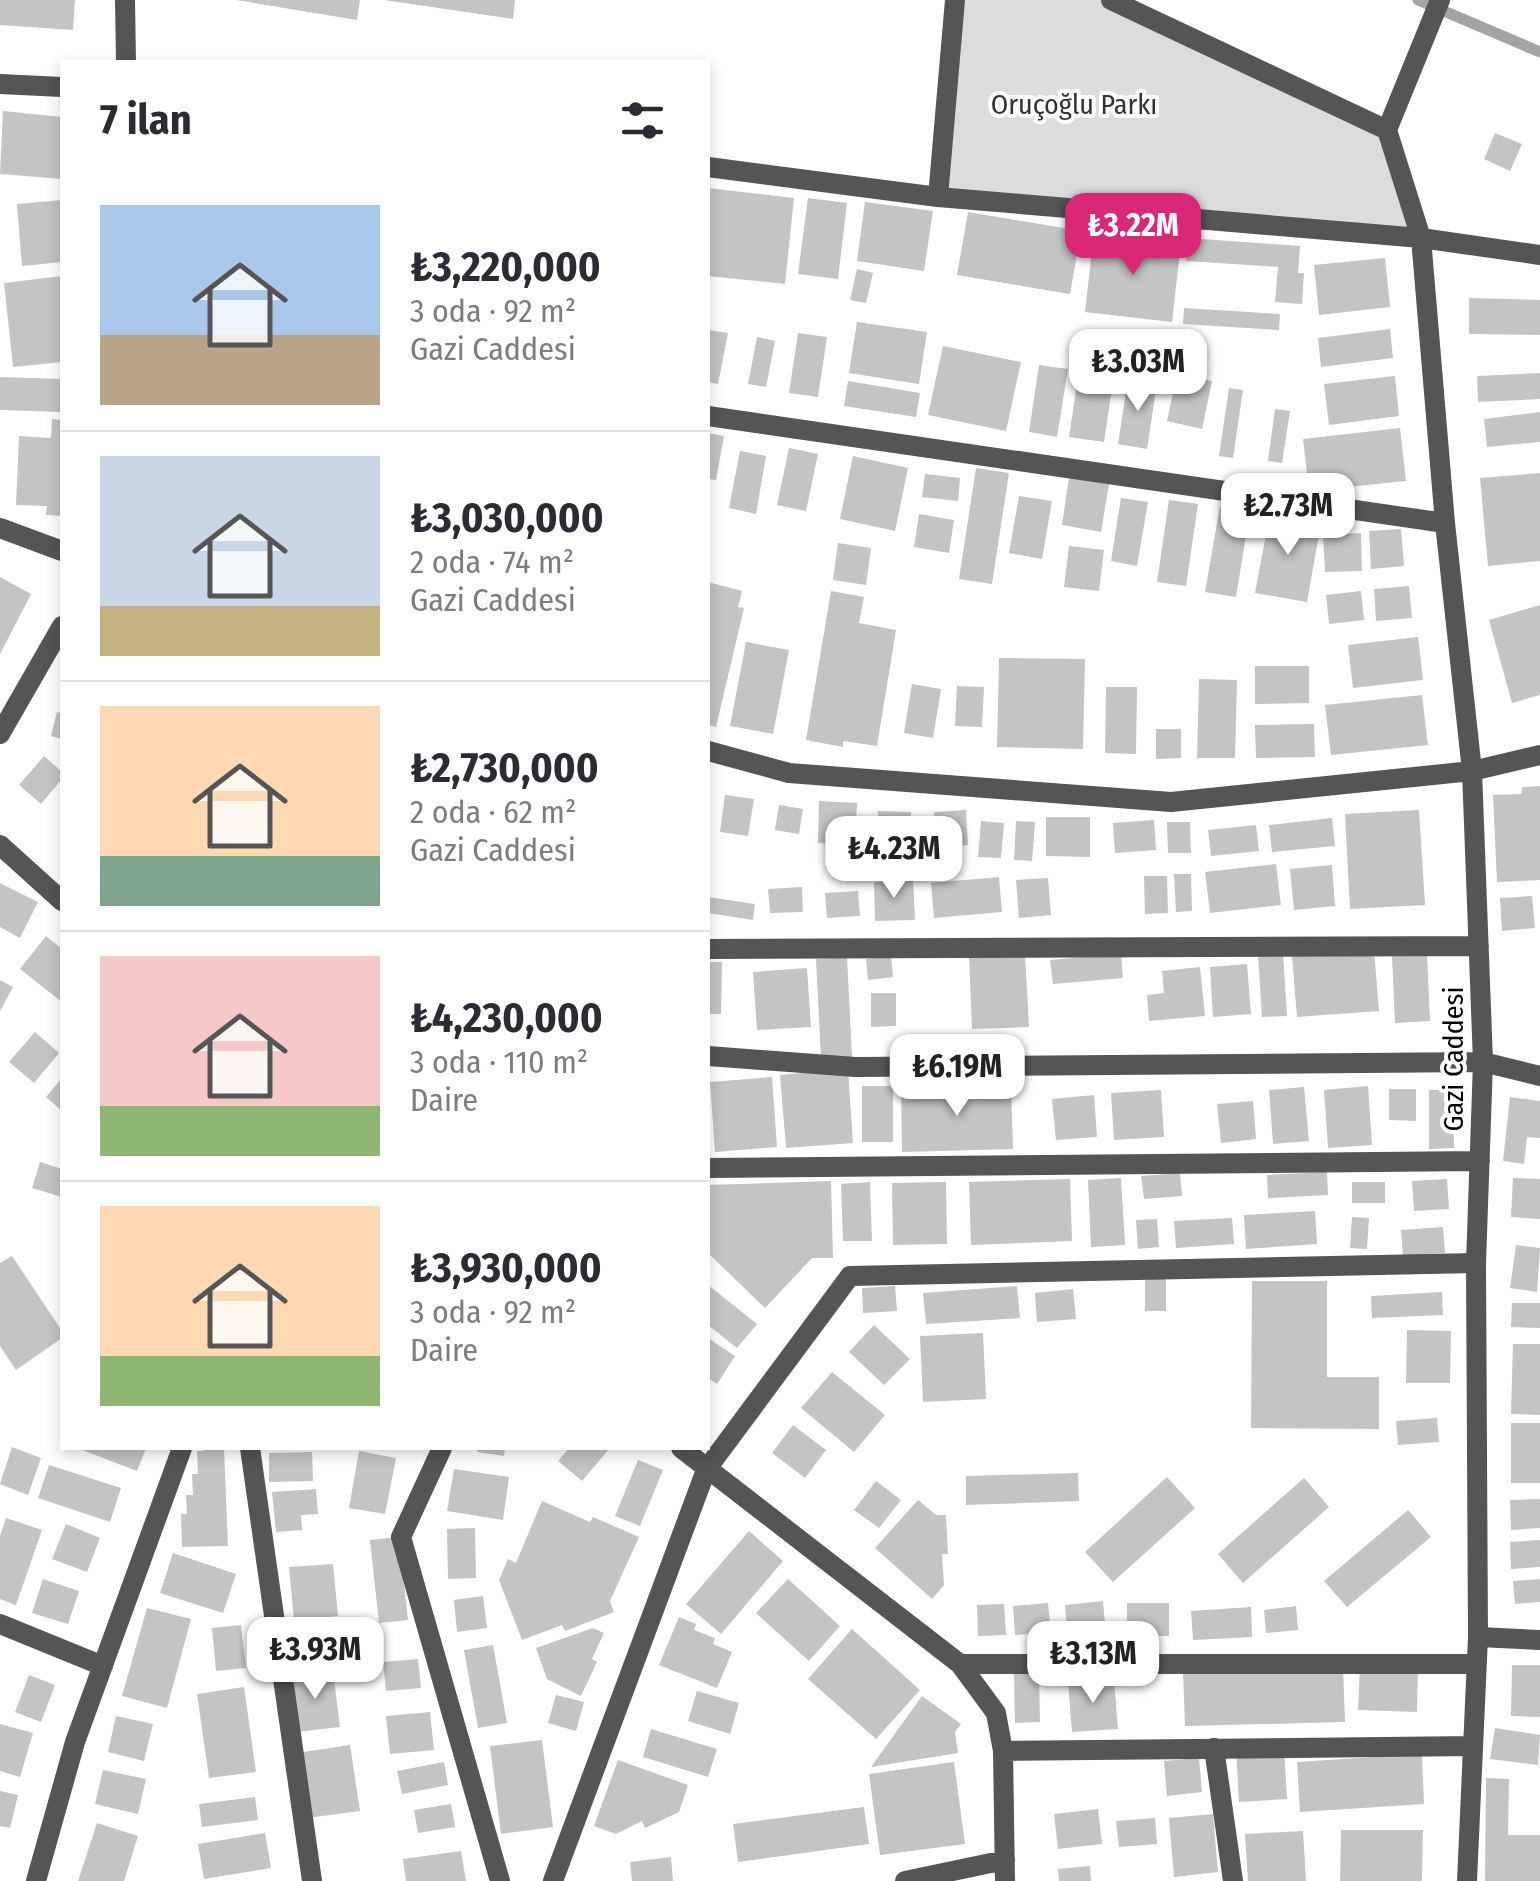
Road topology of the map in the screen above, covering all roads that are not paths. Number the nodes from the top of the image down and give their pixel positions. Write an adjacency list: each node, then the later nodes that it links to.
1 (125, 0): 5 (street)
2 (954, 0): 10 (street)
3 (1111, 0): 8 (street)
4 (1440, 0): 8 (street)
5 (126, 60)
6 (0, 84): 7 (street)
7 (60, 87)
8 (1386, 130): 11 (street, Gazi Caddesi)
9 (710, 167): 10 (street)
10 (938, 197): 11 (street)
11 (1421, 238): 12 (street); 14 (street, Gazi Caddesi)
12 (1540, 255)
13 (710, 416): 14 (street)
14 (1445, 523): 21 (street, Gazi Caddesi)
15 (0, 528): 16 (street)
16 (60, 550)
17 (60, 629): 18 (street)
18 (0, 734)
19 (710, 752): 21 (street)
20 (1540, 755): 21 (street)
21 (1472, 771): 24 (street, Gazi Caddesi)
22 (0, 845): 23 (street)
23 (60, 900)
24 (1479, 946): 25 (street); 27 (street, Gazi Caddesi)
25 (710, 949)
26 (710, 1056): 27 (street)
27 (1484, 1062): 28 (street); 29 (street, Gazi Caddesi)
28 (1540, 1076)
29 (1480, 1161): 30 (street); 31 (street, Gazi Caddesi)
30 (710, 1168)
31 (1476, 1263): 36 (street); 38 (street, Gazi Caddesi)
32 (181, 1450): 42 (street)
33 (250, 1450): 48 (street)
34 (441, 1450): 49 (street)
35 (683, 1450): 36 (street)
36 (706, 1470): 40 (street); 50 (street)
37 (0, 1624): 42 (street)
38 (1478, 1637): 39 (street); 41 (street, Gazi Caddesi)
39 (1540, 1640)
40 (960, 1664): 41 (street); 45 (street)
41 (1476, 1664): 43 (street, Gazi Caddesi)
42 (103, 1666): 47 (street)
43 (1473, 1746): 44 (street); 53 (street, Gazi Caddesi)
44 (1214, 1748): 45 (street); 52 (street)
45 (1003, 1751): 46 (street)
46 (1005, 1870): 51 (street)
47 (36, 1881)
48 (312, 1881)
49 (500, 1881)
50 (554, 1881)
51 (905, 1881)
52 (1233, 1881)
53 (1467, 1881)

